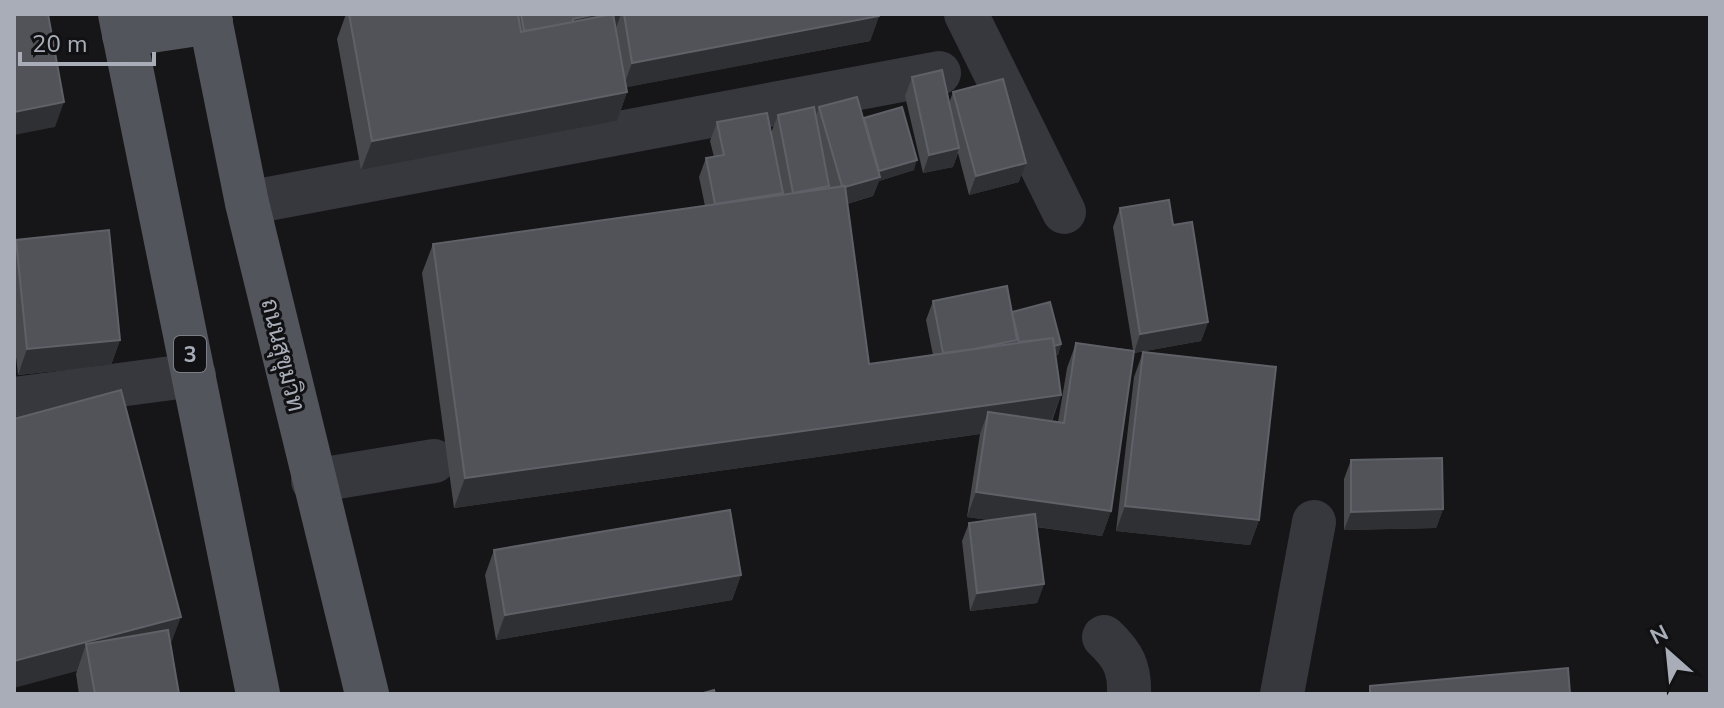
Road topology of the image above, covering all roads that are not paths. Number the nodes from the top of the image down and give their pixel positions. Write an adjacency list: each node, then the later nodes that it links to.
1 (966, 14): 6 (street)
2 (210, 18): 3 (main road); 5 (main road, ถนนสุขุมวิท)
3 (122, 25): 7 (main road, 3)
4 (939, 73): 5 (street)
5 (247, 203): 10 (main road, ถนนสุขุมวิท)
6 (1064, 212)
7 (194, 375): 8 (street); 13 (main road, 3)
8 (14, 399)
9 (434, 461): 10 (street)
10 (313, 481): 14 (main road, ถนนสุขุมวิท)
11 (1314, 522): 16 (street)
12 (1104, 637): 15 (street)
13 (258, 694)
14 (367, 694)
15 (1129, 694)
16 (1282, 694)

